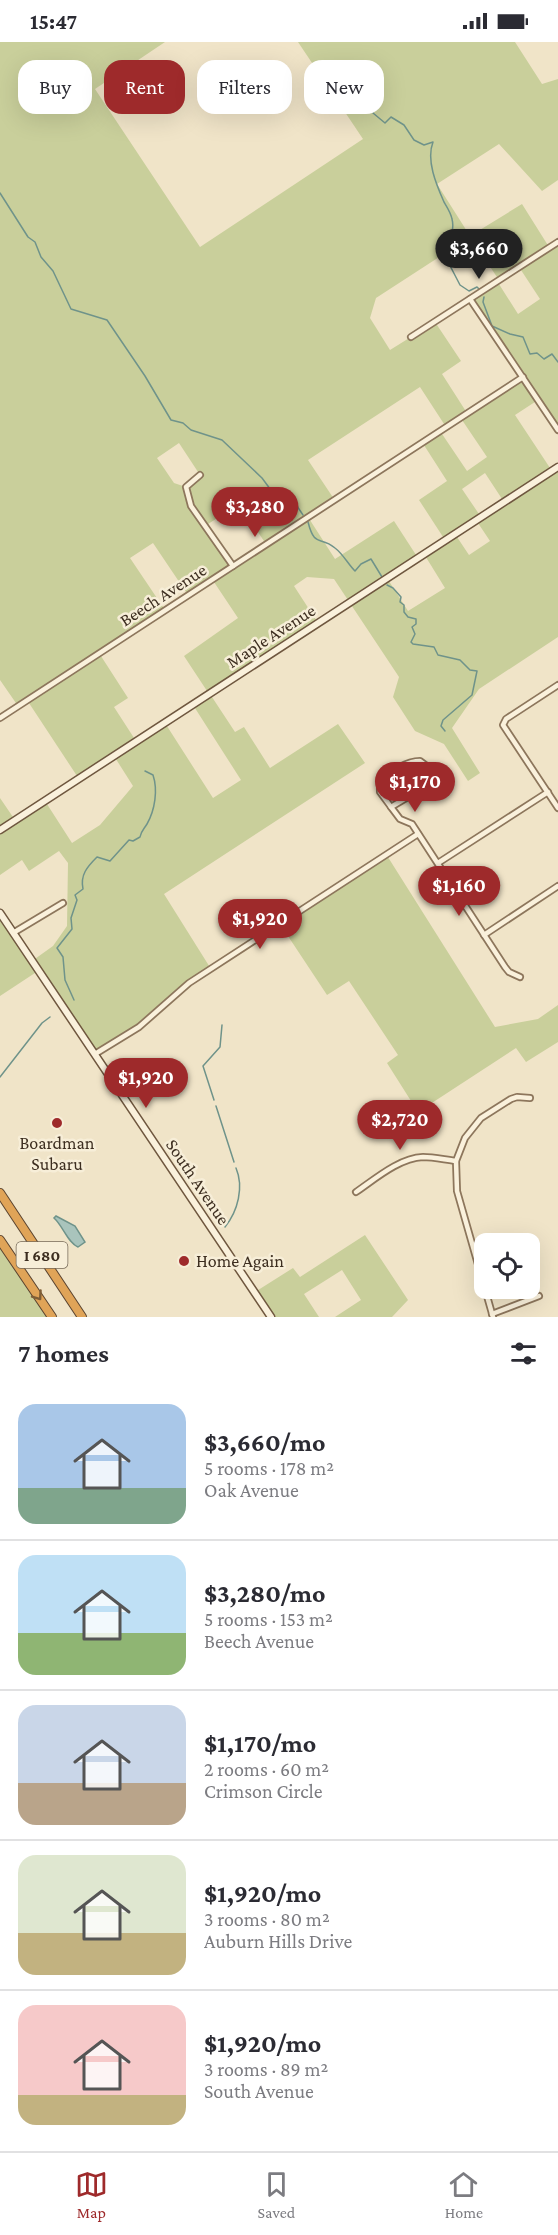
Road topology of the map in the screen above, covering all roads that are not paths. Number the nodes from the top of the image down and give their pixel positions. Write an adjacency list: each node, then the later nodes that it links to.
1 (558, 242): 2 (street)
2 (470, 299): 3 (street); 4 (street)
3 (411, 337)
4 (523, 377): 5 (street); 8 (street, Beech Avenue)
5 (558, 430)
6 (558, 467): 14 (street, Maple Avenue)
7 (200, 475): 8 (street)
8 (233, 566): 10 (street, Beech Avenue)
9 (558, 686): 11 (street)
10 (0, 718)
11 (548, 792): 13 (street); 16 (street)
12 (391, 807): 12 (street); 15 (street)
13 (558, 808)
14 (0, 830)
15 (418, 834): 16 (street); 23 (street)
16 (438, 863): 21 (street)
17 (558, 886): 21 (street)
18 (63, 903): 20 (street)
19 (0, 914): 20 (street, South Avenue)
20 (13, 933): 23 (street, South Avenue)
21 (484, 934): 22 (street)
22 (520, 977)
23 (95, 1054): 33 (street, South Avenue)
24 (530, 1098): 25 (street)
25 (456, 1161): 26 (street); 30 (street)
26 (356, 1192)
27 (0, 1193): 32 (highway, I 680)
28 (0, 1240): 31 (highway, I 680, one-way to 31)
29 (532, 1299): 30 (street)
30 (492, 1315)
31 (52, 1317)
32 (82, 1317)
33 (272, 1317)

